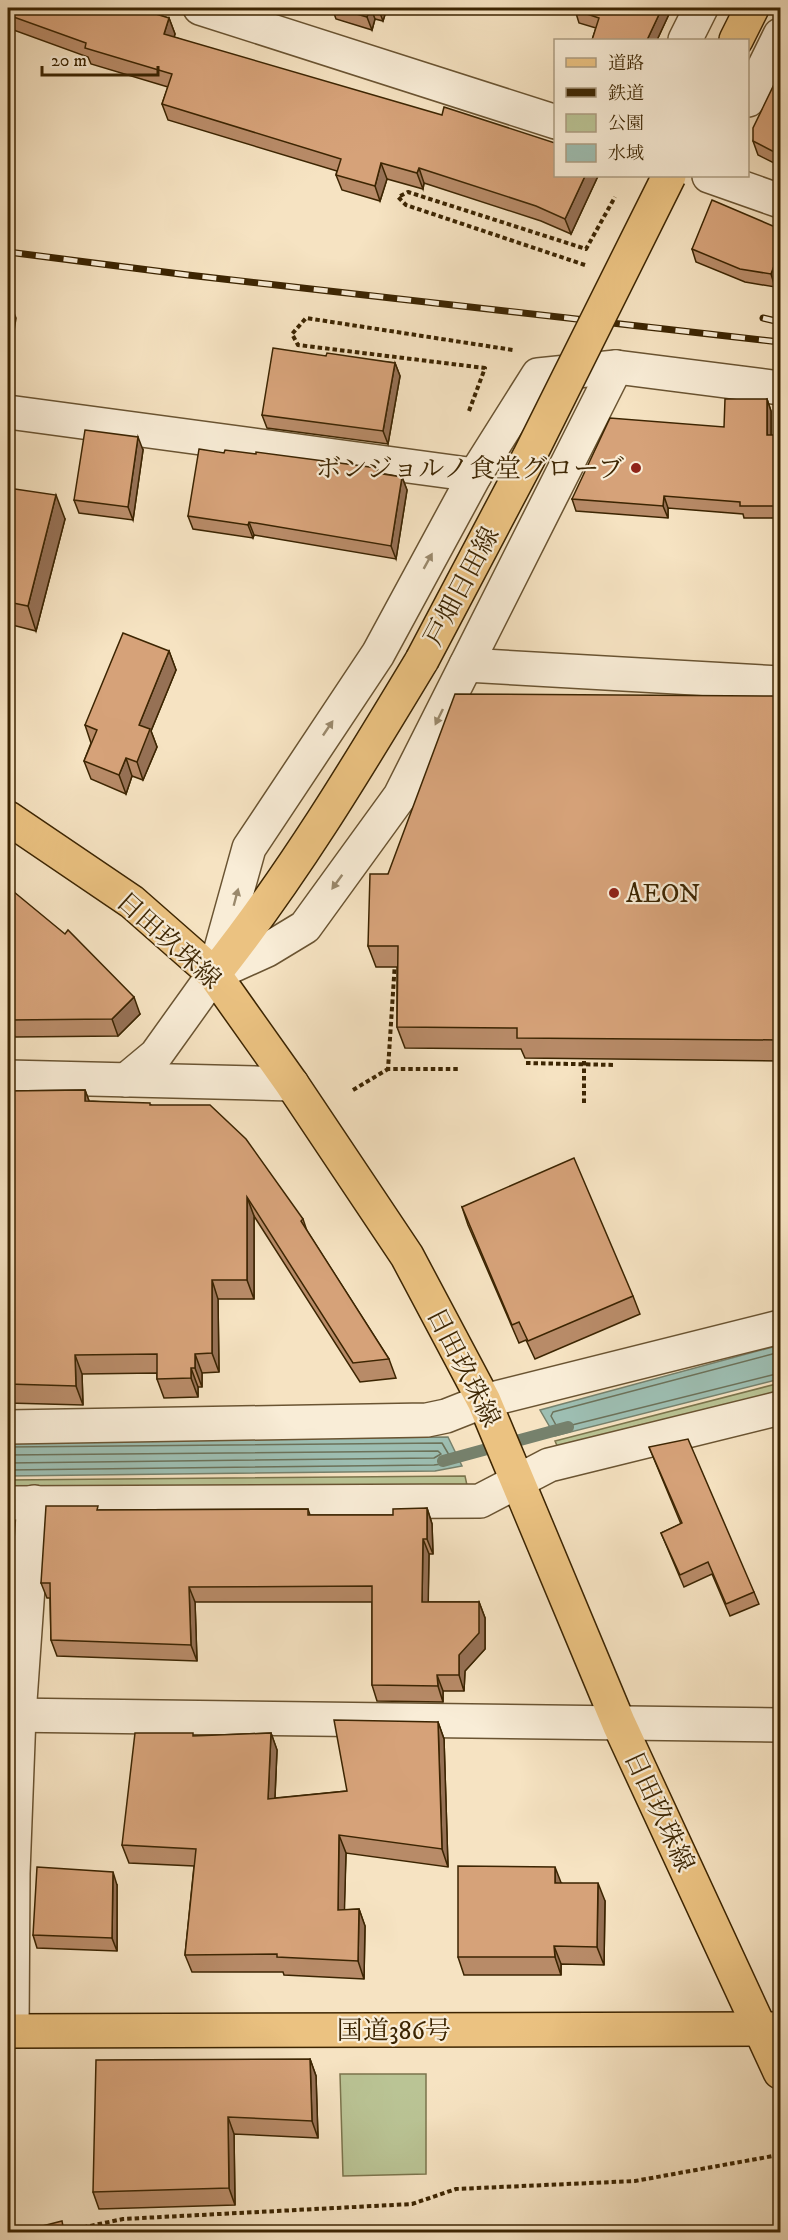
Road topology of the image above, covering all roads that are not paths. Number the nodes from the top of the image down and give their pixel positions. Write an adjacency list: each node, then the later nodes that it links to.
1 (200, 8): 8 (street)
2 (701, 8): 5 (street)
3 (752, 8): 6 (main road)
4 (780, 35): 7 (street)
5 (685, 39)
6 (736, 39)
7 (749, 96)
8 (554, 122)
9 (669, 177): 19 (main road, 戸畑日田線, bridge)
10 (712, 177): 11 (street)
11 (780, 201)
12 (616, 367): 13 (street); 15 (street); 16 (street)
13 (780, 388)
14 (8, 412): 15 (street)
15 (475, 475): 19 (street, one-way to 15)
16 (465, 665): 17 (street); 19 (street, one-way to 19)
17 (780, 682)
18 (8, 818): 19 (main road, 日田玖珠線)
19 (214, 974): 21 (street); 22 (main road, 日田玖珠線)
20 (8, 1077): 21 (street)
21 (126, 1080): 22 (street)
22 (292, 1084): 24 (main road, 日田玖珠線)
23 (780, 1327): 24 (street)
24 (484, 1401): 26 (street); 27 (main road, 日田玖珠線)
25 (780, 1408): 27 (street)
26 (8, 1426)
27 (517, 1482): 28 (street); 30 (main road, 日田玖珠線)
28 (21, 1503): 29 (street)
29 (13, 1715): 30 (street); 33 (street)
30 (619, 1724): 31 (street); 32 (main road, 日田玖珠線)
31 (780, 1725)
32 (771, 2028): 33 (main road, 国道386号); 34 (main road, 日田玖珠線)
33 (10, 2031)
34 (780, 2072)

